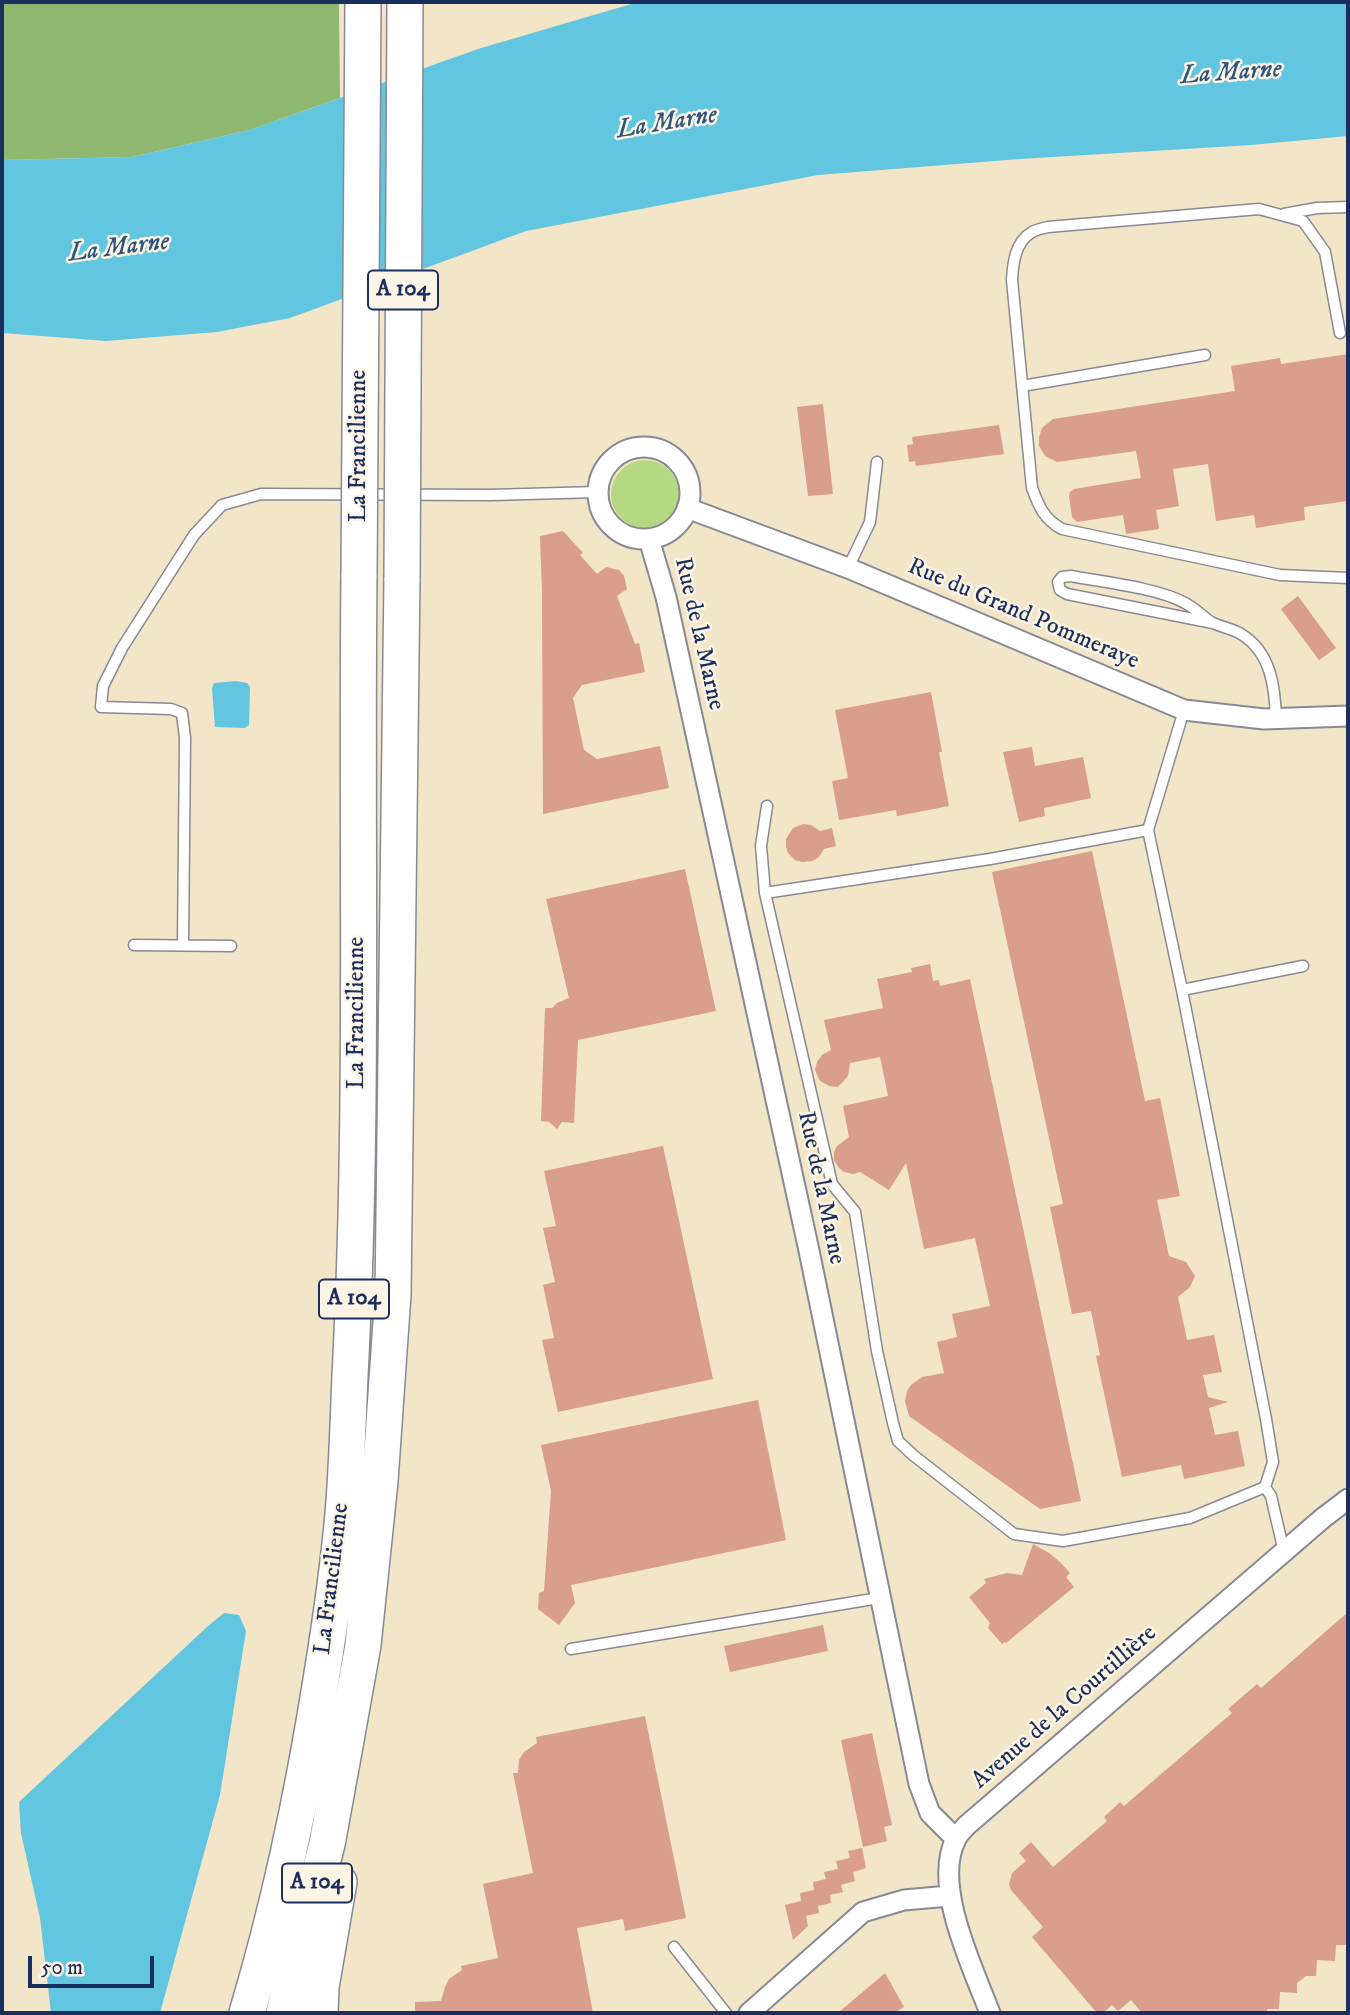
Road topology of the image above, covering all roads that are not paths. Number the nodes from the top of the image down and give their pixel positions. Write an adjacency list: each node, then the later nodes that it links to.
1 (363, 2): 35 (highway, La Francilienne / A 104, bridge)
2 (405, 2): 31 (highway, La Francilienne / A 104, bridge)
3 (1348, 207): 4 (lane)
4 (1283, 215): 5 (lane); 7 (lane)
5 (1340, 333)
6 (1205, 355): 7 (lane)
7 (1022, 386): 13 (lane)
8 (877, 462): 12 (lane)
9 (597, 492): 10 (street); 11 (street); 22 (lane)
10 (687, 508): 11 (street); 12 (street, Rue du Grand Pommeraye)
11 (649, 539): 29 (street, Rue de la Marne)
12 (848, 568): 15 (street, Rue du Grand Pommeraye)
13 (1348, 578)
14 (1213, 623): 14 (lane); 17 (lane)
15 (1184, 710): 17 (street, Rue du Grand Pommeraye); 19 (lane)
16 (1348, 716): 17 (street, Rue du Grand Pommeraye)
17 (1276, 719)
18 (767, 806): 20 (lane)
19 (1148, 830): 20 (lane); 25 (lane)
20 (765, 892): 26 (lane)
21 (134, 945): 22 (lane)
22 (183, 945): 23 (lane)
23 (231, 946)
24 (1303, 967): 25 (lane)
25 (1182, 990): 26 (lane)
26 (1265, 1487): 28 (lane)
27 (1348, 1499): 28 (street, Avenue de la Courtillière)
28 (1284, 1552): 32 (street, Avenue de la Courtillière)
29 (880, 1598): 30 (lane); 32 (street, Rue de la Marne)
30 (571, 1649)
31 (344, 1751): 36 (highway, La Francilienne / A 104); 37 (highway)
32 (956, 1839): 33 (street)
33 (949, 1896): 39 (street); 40 (street)
34 (674, 1947): 38 (lane)
35 (247, 2013)
36 (284, 2013)
37 (320, 2013)
38 (726, 2013)
39 (749, 2013)
40 (989, 2013)

